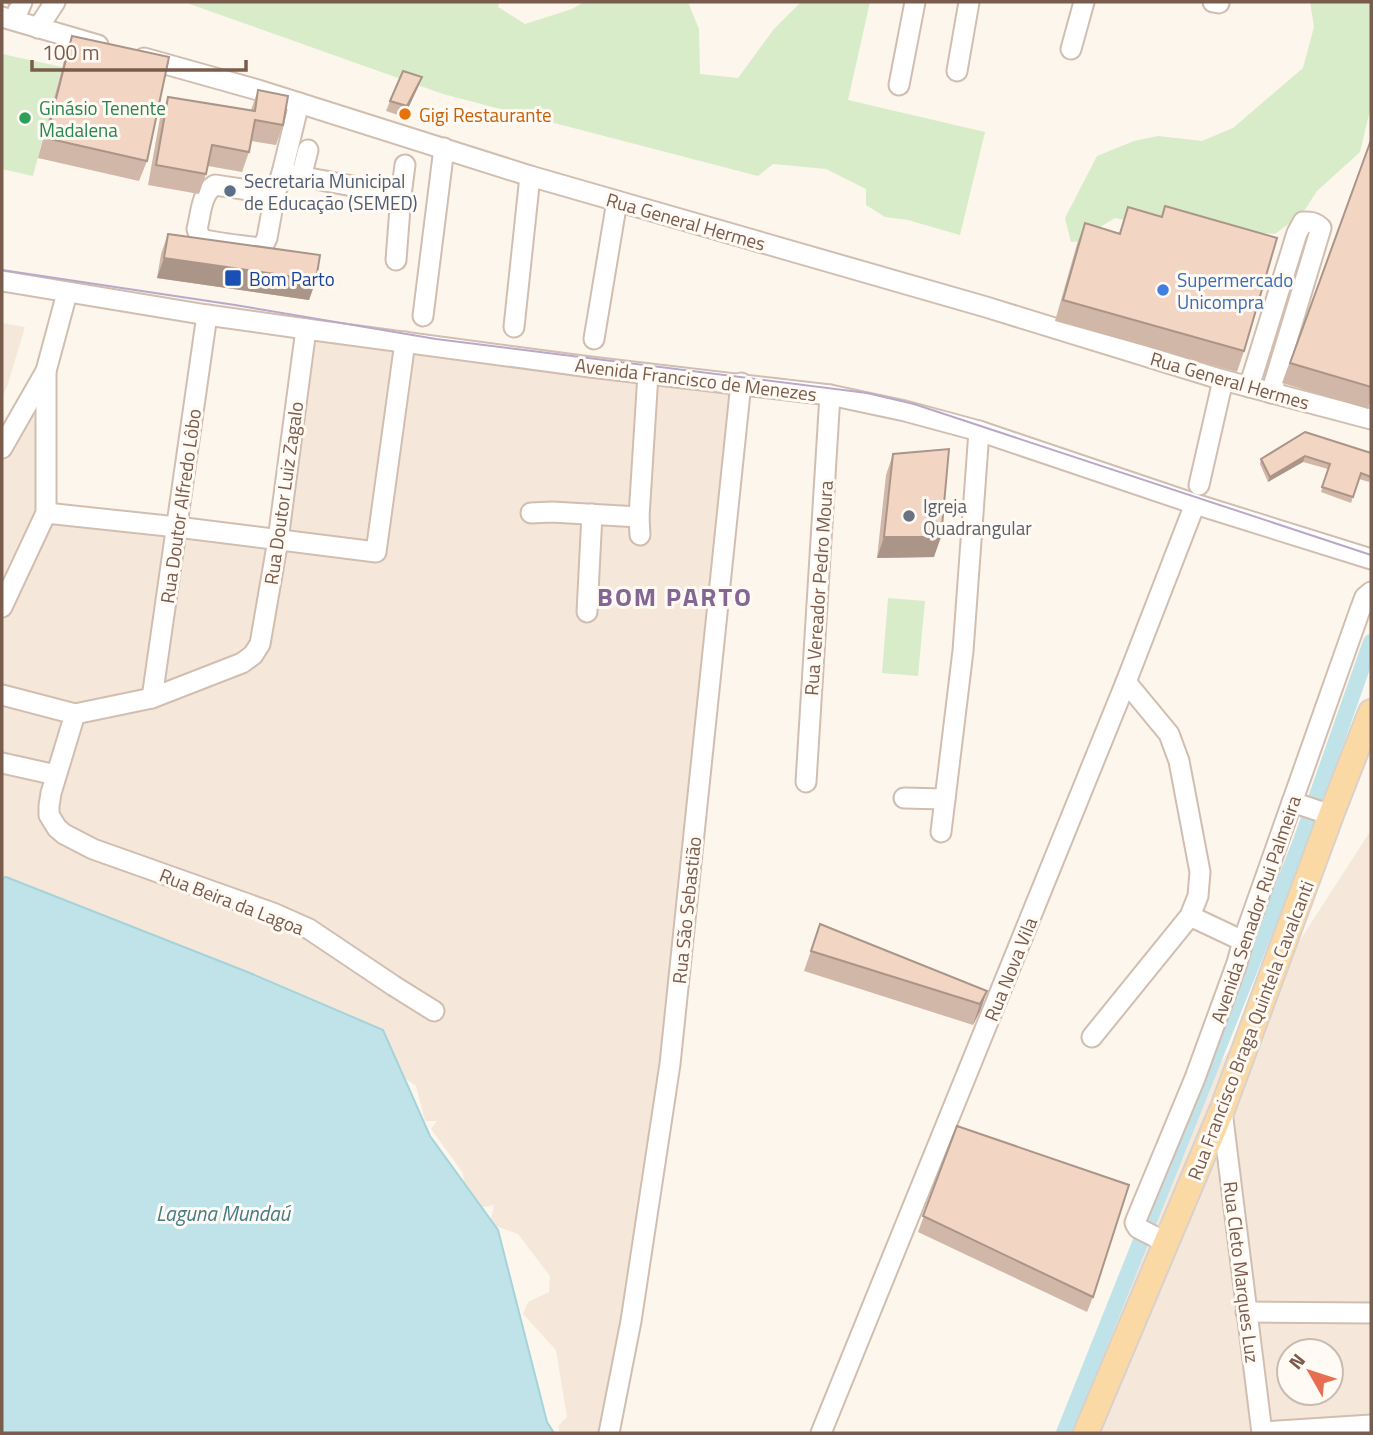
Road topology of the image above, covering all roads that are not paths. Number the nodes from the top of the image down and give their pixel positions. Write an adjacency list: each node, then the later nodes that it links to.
1 (22, 2): 6 (street)
2 (55, 2): 7 (street)
3 (915, 2): 10 (street)
4 (969, 2): 9 (street)
5 (1084, 2): 8 (street)
6 (8, 19): 7 (street, Rua General Hermes)
7 (38, 28): 11 (street, Rua General Hermes)
8 (1070, 49)
9 (957, 72)
10 (899, 85)
11 (299, 103): 12 (street, Rua General Hermes); 15 (street)
12 (444, 148): 16 (street, Rua General Hermes); 24 (street)
13 (308, 150): 15 (street)
14 (405, 165): 18 (street)
15 (292, 175): 17 (street); 18 (street)
16 (530, 176): 19 (street, Rua General Hermes); 25 (street)
17 (275, 194)
18 (401, 195): 20 (street)
19 (617, 201): 27 (street); 31 (street, Rua General Hermes)
20 (396, 260)
21 (2, 281): 22 (street, Avenida Francisco de Menezes)
22 (67, 293): 23 (street, Avenida Francisco de Menezes); 29 (street)
23 (206, 315): 26 (street, Avenida Francisco de Menezes); 43 (street, Rua Doutor Alfredo Lôbo)
24 (423, 316)
25 (514, 327)
26 (306, 329): 28 (street, Avenida Francisco de Menezes); 44 (street, Rua Doutor Luiz Zagalo)
27 (594, 339)
28 (405, 342): 30 (street, Avenida Francisco de Menezes); 44 (street)
29 (46, 372): 38 (street); 40 (street)
30 (648, 374): 32 (street, Avenida Francisco de Menezes); 42 (street)
31 (1223, 380): 33 (street, Rua General Hermes); 39 (street, Rua Nova Vila)
32 (741, 383): 35 (street, Avenida Francisco de Menezes); 70 (street, Rua São Sebastião)
33 (1249, 387): 34 (street, Rua General Hermes); 34 (street)
34 (1271, 393): 36 (street, Rua General Hermes)
35 (830, 395): 37 (street, Avenida Francisco de Menezes); 56 (street, Rua Vereador Pedro Moura)
36 (1371, 419)
37 (979, 431): 39 (street, Avenida Francisco de Menezes); 58 (street)
38 (2, 448)
39 (1197, 495): 45 (street, Avenida Francisco de Menezes); 49 (street, Rua Nova Vila)
40 (46, 513): 43 (street); 47 (street)
41 (531, 513): 42 (street)
42 (592, 514): 48 (street)
43 (177, 527): 44 (street); 51 (street, Rua Doutor Alfredo Lôbo)
44 (278, 540): 51 (street, Rua Doutor Luiz Zagalo)
45 (1371, 559)
46 (1371, 592): 59 (street, Avenida Senador Rui Palmeira)
47 (2, 607)
48 (587, 612)
49 (1126, 682): 61 (street); 71 (street, Rua Nova Vila)
50 (2, 695): 53 (street)
51 (152, 698): 53 (street)
52 (1371, 712): 59 (main road, Rua Francisco Braga Quintela Cavalcanti)
53 (75, 714): 55 (street)
54 (2, 763): 55 (street)
55 (56, 775): 63 (street, Rua Beira da Lagoa)
56 (806, 782)
57 (904, 798): 58 (street)
58 (946, 799): 60 (street)
59 (1312, 808): 62 (street, Avenida Senador Rui Palmeira); 65 (main road, Rua Francisco Braga Quintela Cavalcanti)
60 (941, 832)
61 (1190, 916): 62 (street); 64 (street)
62 (1243, 941): 66 (street, Avenida Senador Rui Palmeira)
63 (435, 1011)
64 (1092, 1037)
65 (1222, 1110): 66 (main road, Rua Francisco Braga Quintela Cavalcanti); 67 (street, Rua Cleto Marques Luz)
66 (1148, 1233): 72 (main road, Rua Francisco Braga Quintela Cavalcanti)
67 (1247, 1312): 68 (street); 73 (street, Rua Cleto Marques Luz)
68 (1371, 1313)
69 (1371, 1425): 73 (street)
70 (610, 1433)
71 (821, 1433)
72 (1086, 1433)
73 (1262, 1433)

